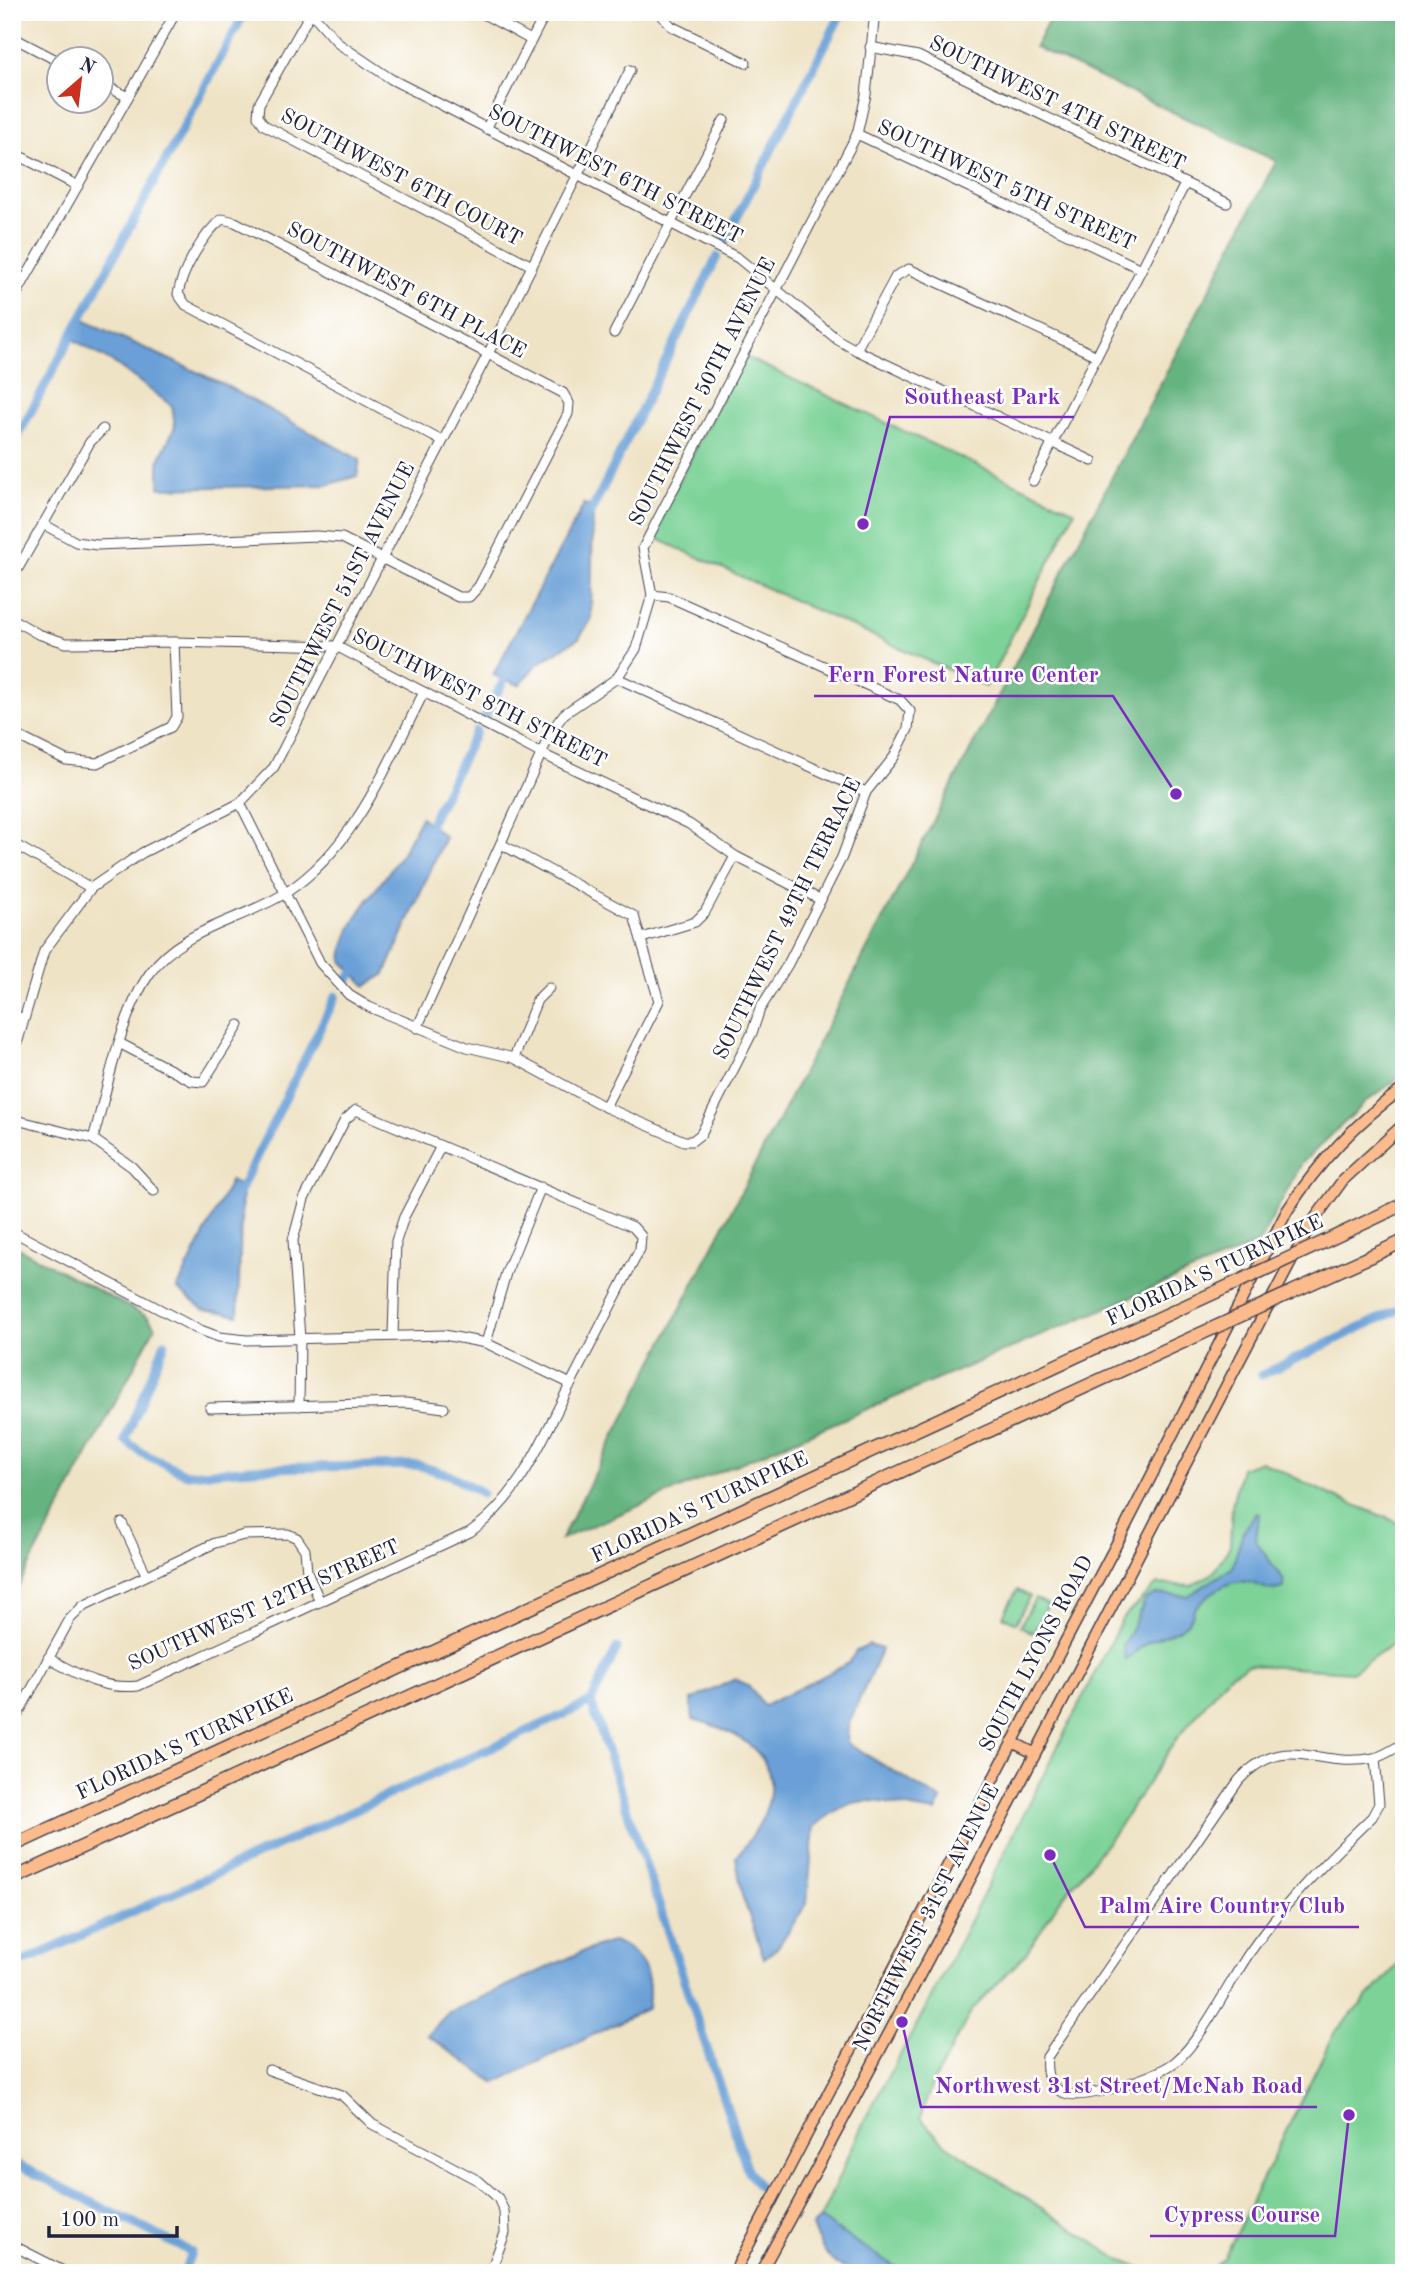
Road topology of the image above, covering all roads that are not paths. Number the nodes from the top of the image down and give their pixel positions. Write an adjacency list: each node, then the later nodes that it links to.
1 (311, 12): 16 (street, SOUTHWEST 6TH STREET); 24 (street, SOUTHWEST 6TH COURT)
2 (480, 12): 8 (street)
3 (546, 12): 8 (street)
4 (659, 12): 11 (street)
5 (875, 12): 9 (street, SOUTHWEST 50TH AVENUE)
6 (175, 13): 14 (street)
7 (12, 37): 10 (street)
8 (531, 40): 16 (street)
9 (870, 47): 17 (street, SOUTHWEST 50TH AVENUE); 20 (street, SOUTHWEST 4TH STREET)
10 (46, 55)
11 (746, 63)
12 (630, 70): 19 (street, SOUTHWEST 51ST AVENUE)
13 (116, 91): 14 (street)
14 (128, 97): 21 (street)
15 (724, 120): 23 (street)
16 (486, 129): 19 (street, SOUTHWEST 6TH STREET)
17 (857, 134): 25 (street, SOUTHWEST 5TH STREET); 28 (street, SOUTHWEST 50TH AVENUE)
18 (12, 152): 21 (street)
19 (576, 176): 23 (street, SOUTHWEST 6TH STREET); 24 (street, SOUTHWEST 51ST AVENUE)
20 (1185, 184): 22 (street, SOUTHWEST 4TH STREET); 25 (street)
21 (78, 186): 27 (street)
22 (1227, 202)
23 (670, 224): 28 (street, SOUTHWEST 6TH STREET); 30 (street)
24 (532, 266): 32 (street, SOUTHWEST 51ST AVENUE)
25 (1140, 269): 33 (street)
26 (12, 273): 27 (street)
27 (24, 279): 29 (street)
28 (776, 287): 31 (street, SOUTHWEST 6TH STREET); 42 (street, SOUTHWEST 50TH AVENUE)
29 (12, 302)
30 (614, 333)
31 (856, 350): 33 (street); 36 (street, SOUTHWEST 6TH STREET)
32 (488, 354): 35 (street, SOUTHWEST 51ST AVENUE); 35 (street, SOUTHWEST 6TH PLACE); 40 (street, SOUTHWEST 6TH PLACE)
33 (1097, 356): 36 (street)
34 (103, 429): 39 (street)
35 (442, 441): 40 (street, SOUTHWEST 51ST AVENUE)
36 (1053, 444): 37 (street, SOUTHWEST 6TH STREET); 38 (street)
37 (1092, 461)
38 (1033, 481)
39 (43, 524): 40 (street); 41 (street)
40 (383, 558): 45 (street, SOUTHWEST 51ST AVENUE)
41 (12, 579)
42 (652, 595): 46 (street, SOUTHWEST 50TH AVENUE); 50 (street, SOUTHWEST 49TH TERRACE)
43 (12, 619): 44 (street, SOUTHWEST 8TH STREET)
44 (174, 642): 45 (street, SOUTHWEST 8TH STREET); 48 (street)
45 (336, 646): 47 (street, SOUTHWEST 8TH STREET); 51 (street, SOUTHWEST 51ST AVENUE)
46 (617, 678): 49 (street, SOUTHWEST 50TH AVENUE); 50 (street)
47 (424, 692): 49 (street, SOUTHWEST 8TH STREET); 56 (street)
48 (12, 733)
49 (540, 752): 53 (street, SOUTHWEST 50TH AVENUE); 54 (street, SOUTHWEST 8TH STREET)
50 (866, 792): 57 (street, SOUTHWEST 49TH TERRACE)
51 (240, 803): 55 (street, SOUTHWEST 51ST AVENUE); 56 (street)
52 (12, 843): 55 (street)
53 (501, 844): 58 (street); 63 (street, SOUTHWEST 50TH AVENUE)
54 (735, 856): 57 (street, SOUTHWEST 8TH STREET); 58 (street)
55 (91, 888): 61 (street, SOUTHWEST 51ST AVENUE)
56 (286, 892): 63 (street); 64 (street)
57 (821, 900): 68 (street, SOUTHWEST 49TH TERRACE)
58 (642, 938): 68 (street)
59 (549, 988): 65 (street)
60 (12, 1013): 61 (street)
61 (22, 1018): 66 (street, SOUTHWEST 51ST AVENUE)
62 (239, 1025): 64 (street)
63 (417, 1028): 65 (street)
64 (121, 1044): 71 (street)
65 (514, 1058): 68 (street)
66 (12, 1061)
67 (1404, 1088): 90 (main road, SOUTH LYONS ROAD)
68 (605, 1107)
69 (12, 1119): 71 (street)
70 (1404, 1124): 92 (main road, NORTHWEST 31ST AVENUE)
71 (93, 1139): 74 (street)
72 (441, 1146): 73 (street); 78 (street); 79 (street)
73 (541, 1188): 80 (street); 81 (street)
74 (154, 1191)
75 (1404, 1204): 94 (highway, FLORIDA'S TURNPIKE, bridge)
76 (12, 1231): 79 (street)
77 (1404, 1241): 95 (highway, bridge)
78 (393, 1336): 79 (street); 80 (street)
79 (300, 1338): 82 (street)
80 (486, 1343): 81 (street)
81 (571, 1384): 87 (street, SOUTHWEST 12TH STREET)
82 (299, 1405): 83 (street); 84 (street)
83 (210, 1408)
84 (444, 1408)
85 (122, 1523): 86 (street)
86 (146, 1574): 87 (street); 88 (street)
87 (320, 1602): 88 (street, SOUTHWEST 12TH STREET)
88 (48, 1658): 89 (street)
89 (12, 1725)
90 (1012, 1742): 92 (main road); 98 (main road, SOUTH LYONS ROAD)
91 (1404, 1743): 93 (street)
92 (1034, 1753): 101 (main road, NORTHWEST 31ST AVENUE)
93 (1375, 1758): 93 (street)
94 (12, 1846)
95 (12, 1879)
96 (269, 2070): 100 (street)
97 (12, 2245): 99 (street)
98 (736, 2269)
99 (67, 2273)
100 (490, 2273)
101 (760, 2273)

